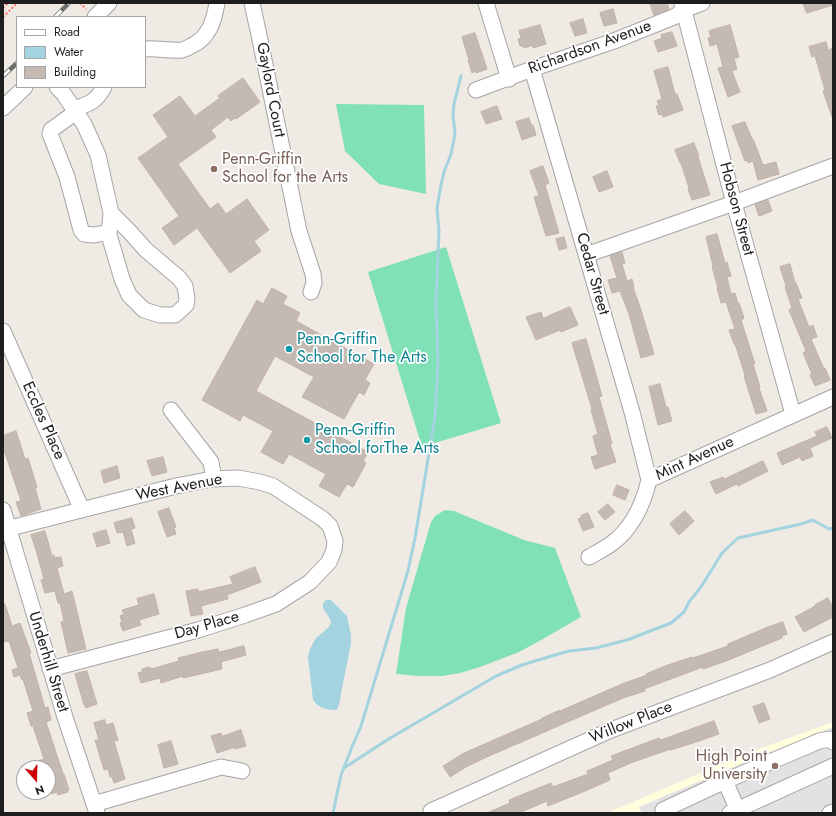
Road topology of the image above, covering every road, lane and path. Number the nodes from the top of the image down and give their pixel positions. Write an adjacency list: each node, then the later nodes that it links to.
1 (8, 3): 8 (path); 10 (path)
2 (17, 3): 8 (path)
3 (109, 3): 11 (street)
4 (217, 3): 13 (street)
5 (252, 3): 27 (street, Gaylord Court)
6 (486, 3): 15 (street)
7 (702, 3): 9 (street, Richardson Avenue)
8 (14, 6): 12 (path)
9 (683, 7): 14 (street, Richardson Avenue); 23 (street, Hobson Street)
10 (3, 8)
11 (96, 16)
12 (3, 17)
13 (146, 49)
14 (532, 69): 15 (street, Richardson Avenue); 26 (street, Cedar Street)
15 (509, 78): 19 (street, Richardson Avenue)
16 (24, 88): 20 (street)
17 (58, 88): 21 (street)
18 (103, 88): 21 (street)
19 (476, 90)
20 (3, 108)
21 (75, 110): 24 (street); 25 (street)
22 (833, 166): 23 (street)
23 (734, 203): 26 (street); 31 (street, Hobson Street)
24 (110, 213): 25 (street); 25 (street)
25 (109, 232)
26 (586, 255): 33 (street, Cedar Street)
27 (311, 292)
28 (3, 331): 35 (street, Eccles Place)
29 (833, 397): 31 (street, Mint Avenue)
30 (171, 410): 32 (street)
31 (793, 414): 33 (street, Mint Avenue)
32 (214, 479): 35 (street, West Avenue); 37 (street, West Avenue)
33 (649, 480): 38 (street, Mint Avenue)
34 (3, 510): 36 (street, Underhill Street)
35 (82, 510): 36 (street, West Avenue)
36 (6, 530): 40 (street, Underhill Street)
37 (335, 541): 40 (street, Day Place)
38 (589, 557)
39 (833, 642): 46 (street, Willow Place)
40 (50, 669): 45 (street, Underhill Street)
41 (833, 742): 44 (street)
42 (833, 766): 48 (street)
43 (242, 771): 45 (street)
44 (725, 782): 47 (street); 48 (street)
45 (96, 808)
46 (431, 810)
47 (663, 810)
48 (735, 812)
49 (833, 812): 50 (street)
50 (830, 813)

